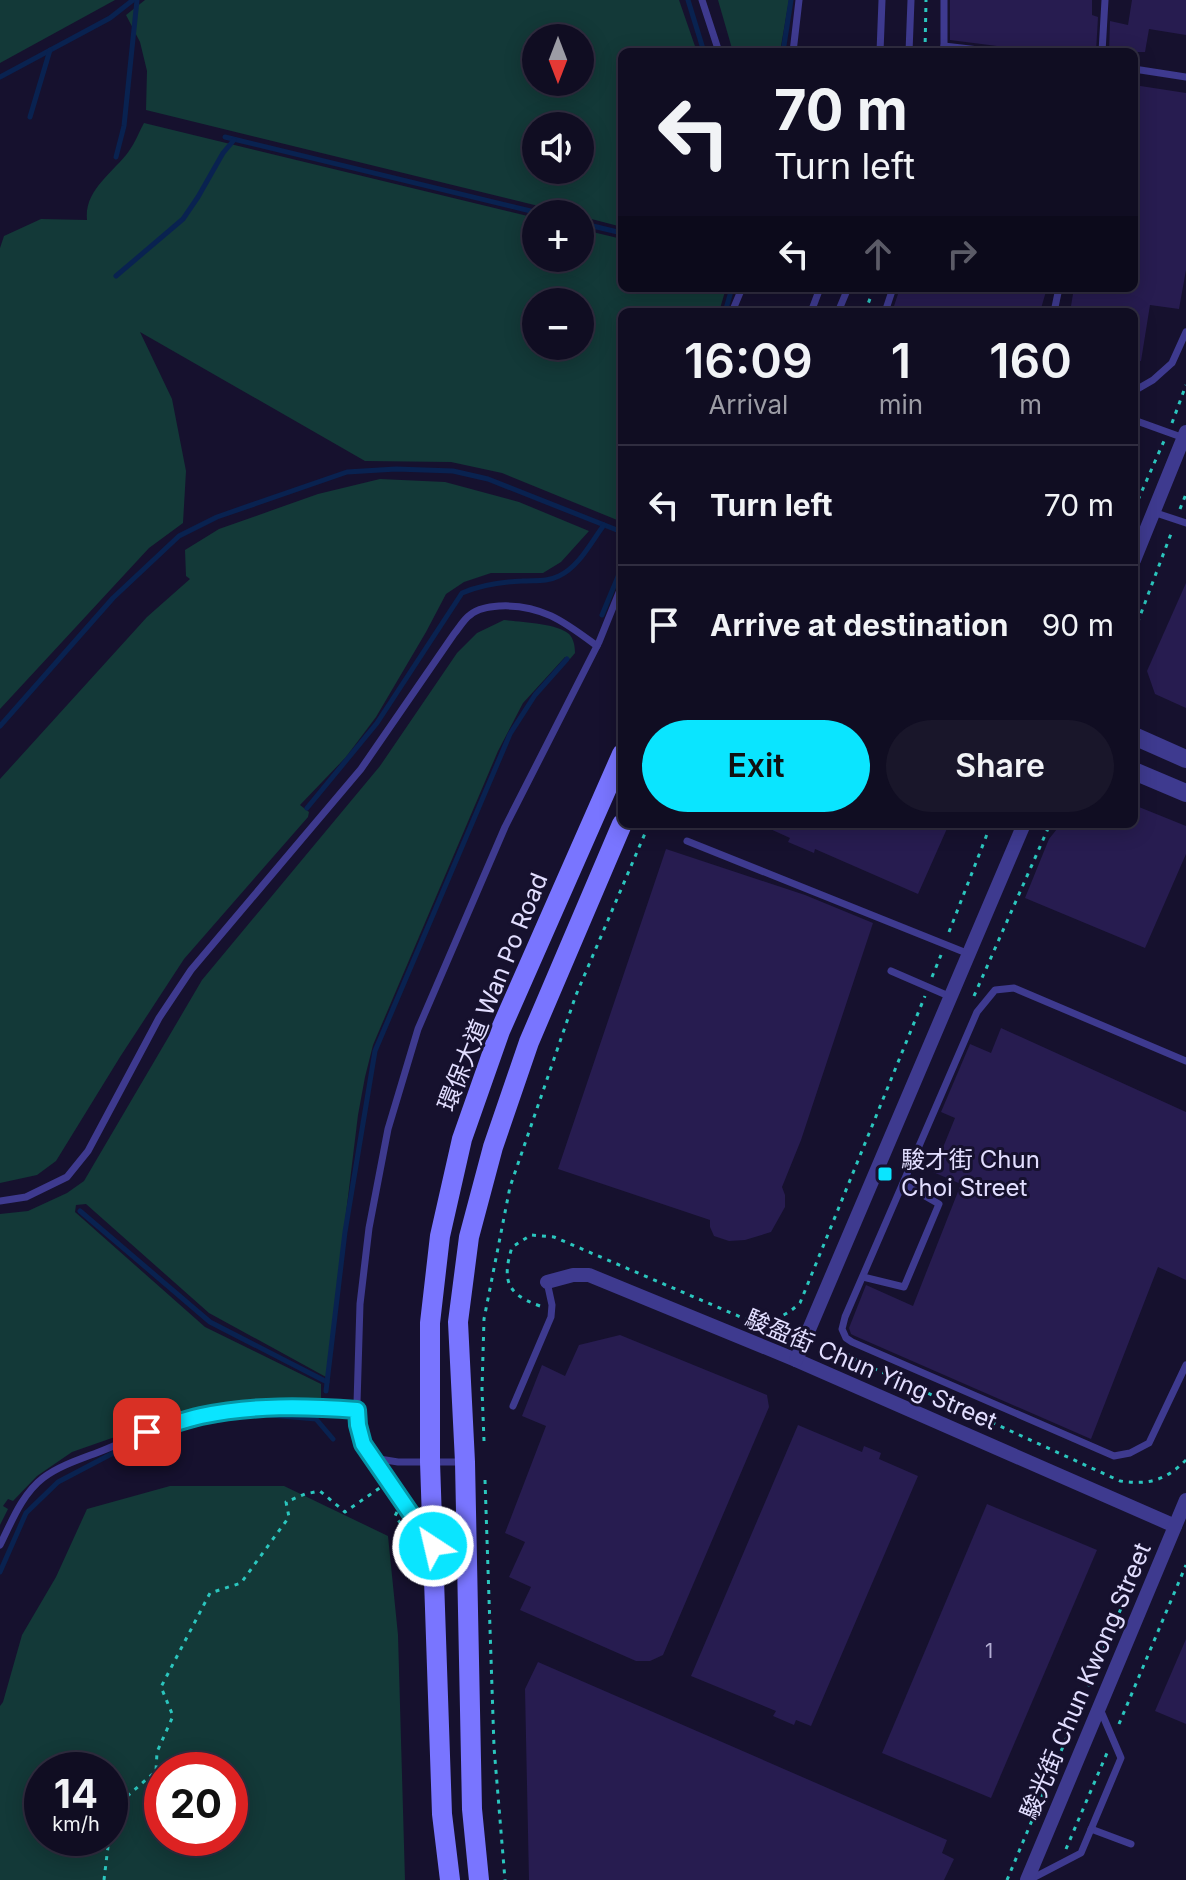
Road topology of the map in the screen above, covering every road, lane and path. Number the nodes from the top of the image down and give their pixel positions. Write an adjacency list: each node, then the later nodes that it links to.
1 (702, 0): 8 (lane)
2 (799, 0): 9 (lane)
3 (882, 0): 10 (lane)
4 (911, 0): 11 (lane)
5 (926, 0): 12 (path)
6 (944, 0): 13 (lane)
7 (1105, 0): 14 (lane)
8 (718, 48)
9 (793, 48)
10 (880, 48)
11 (909, 48)
12 (925, 48)
13 (944, 48)
14 (1102, 48)
15 (1138, 70): 16 (lane)
16 (1186, 77)
17 (1186, 332): 19 (lane)
18 (1186, 385): 21 (path)
19 (1138, 389)
20 (1138, 422): 21 (lane)
21 (1168, 433): 22 (lane); 24 (path)
22 (1185, 435): 25 (street)
23 (1186, 494): 26 (path)
24 (1138, 500)
25 (1153, 512): 26 (lane); 28 (street)
26 (1176, 520): 27 (lane); 30 (path)
27 (1186, 523)
28 (1138, 550)
29 (618, 595): 31 (lane)
30 (1138, 621)
31 (597, 646): 49 (lane); 56 (lane)
32 (1138, 738): 33 (street)
33 (1186, 759)
34 (618, 763): 61 (main road, 環保大道 Wan Po Road)
35 (1138, 773): 36 (street)
36 (1186, 793)
37 (620, 828): 62 (main road)
38 (647, 828): 58 (path)
39 (989, 828): 42 (path)
40 (1022, 828): 43 (street)
41 (687, 841): 42 (lane)
42 (945, 944): 43 (lane); 45 (path)
43 (969, 954): 46 (street)
44 (891, 971): 45 (lane)
45 (928, 987): 46 (lane); 52 (path)
46 (951, 997): 54 (street)
47 (1186, 1061): 48 (lane)
48 (904, 1184): 50 (lane); 50 (lane)
49 (0, 1201)
50 (863, 1277): 55 (lane)
51 (547, 1282): 54 (street, 駿盈街 Chun Ying Street); 57 (lane)
52 (775, 1320)
53 (849, 1355): 60 (path)
54 (796, 1360): 66 (street, 駿盈街 Chun Ying Street)
55 (1186, 1365)
56 (357, 1403)
57 (513, 1406)
58 (484, 1451)
59 (373, 1458): 61 (lane); 63 (lane); 67 (lane)
60 (1186, 1460)
61 (430, 1462): 62 (lane); 68 (main road, 環保大道 Wan Po Road)
62 (465, 1462): 77 (main road)
63 (388, 1482): 68 (lane); 71 (path)
64 (485, 1482): 78 (path)
65 (1186, 1500): 66 (street, 駿光街 Chun Kwong Street)
66 (1175, 1526): 70 (street, 駿光街 Chun Kwong Street)
67 (0, 1545)
68 (433, 1546): 76 (main road, 環保大道 Wan Po Road)
69 (1135, 1575): 79 (path)
70 (1100, 1707): 72 (lane); 80 (street, 駿光街 Chun Kwong Street)
71 (128, 1796)
72 (1091, 1829): 73 (lane); 80 (lane)
73 (1131, 1844)
74 (107, 1856): 75 (path)
75 (104, 1880)
76 (450, 1880)
77 (479, 1880)
78 (505, 1880)
79 (1007, 1880)
80 (1028, 1880)

